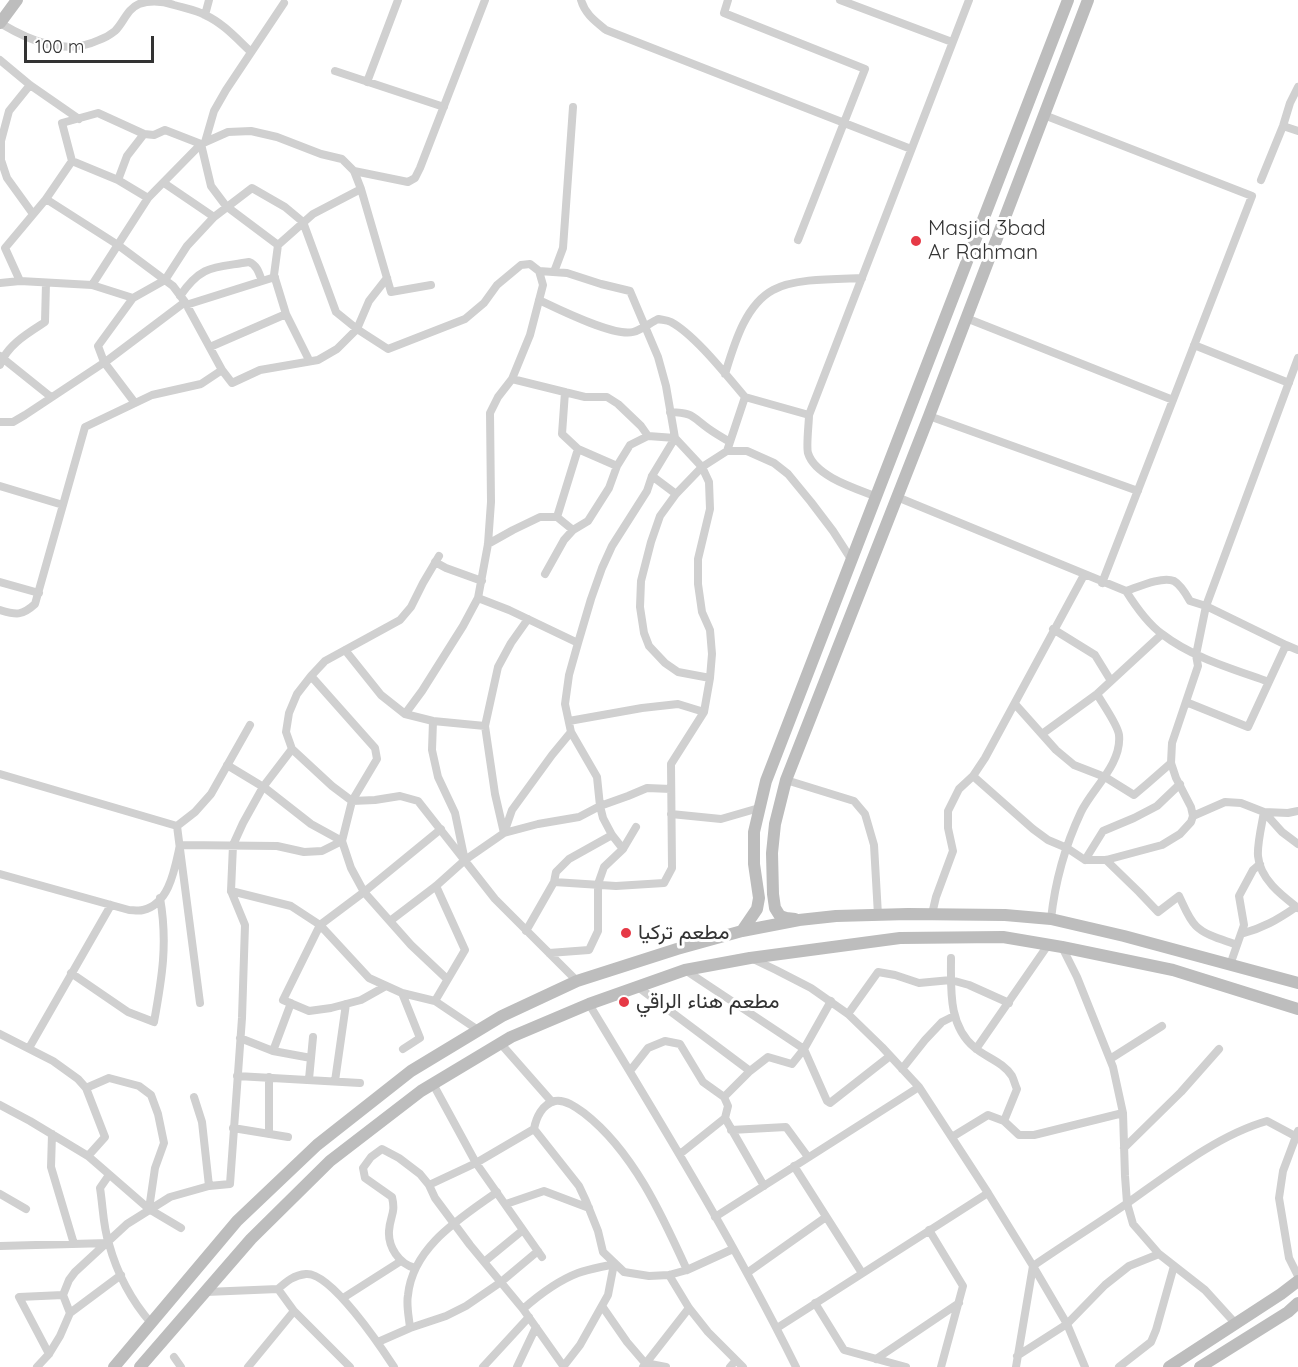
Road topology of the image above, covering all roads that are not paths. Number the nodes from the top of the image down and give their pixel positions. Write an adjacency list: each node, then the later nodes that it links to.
1 (17, 0): 14 (main road)
2 (209, 0): 12 (street)
3 (398, 0): 20 (street)
4 (485, 0): 24 (street)
5 (581, 0): 28 (street)
6 (728, 0): 28 (street)
7 (840, 0): 15 (street)
8 (969, 0): 15 (street)
9 (1070, 0): 13 (main road); 17 (main road)
10 (1088, 0): 13 (main road)
11 (284, 3): 16 (street)
12 (205, 15): 14 (street); 16 (street)
13 (1080, 21): 22 (main road)
14 (0, 23)
15 (952, 42): 33 (street)
16 (251, 52): 32 (street)
17 (1047, 54): 22 (main road); 36 (main road)
18 (0, 60): 21 (street)
19 (334, 71): 20 (street)
20 (367, 82): 24 (street)
21 (30, 85): 27 (street); 34 (street)
22 (1054, 87): 26 (main road)
23 (1298, 87): 29 (street)
24 (444, 107): 37 (street)
25 (573, 107): 54 (street)
26 (1044, 116): 45 (main road); 73 (street)
27 (79, 118): 31 (street); 35 (street)
28 (843, 122): 33 (street); 49 (street)
29 (1283, 126): 30 (street); 39 (street)
30 (1298, 131)
31 (144, 134): 32 (street); 38 (street)
32 (203, 143): 37 (street); 40 (street); 44 (street)
33 (911, 149): 57 (street)
34 (1, 161): 46 (street)
35 (72, 161): 38 (street); 43 (street)
36 (1003, 169): 45 (main road); 68 (main road)
37 (354, 171): 41 (street)
38 (118, 180): 42 (street)
39 (1261, 180)
40 (164, 183): 42 (street); 47 (street)
41 (361, 189): 48 (street); 56 (street)
42 (148, 198): 50 (street)
43 (46, 199): 46 (street); 50 (street)
44 (226, 206): 47 (street); 48 (street); 51 (street)
45 (1007, 212): 70 (main road)
46 (33, 214): 52 (street)
47 (214, 217): 58 (street)
48 (303, 222): 51 (street); 72 (street)
49 (798, 240)
50 (118, 245): 58 (street); 63 (street)
51 (278, 245): 55 (street)
52 (2, 247): 59 (street)
53 (539, 270): 54 (street); 66 (street); 72 (street)
54 (554, 272): 71 (street)
55 (275, 277): 60 (street); 69 (street)
56 (387, 278): 64 (street); 72 (street)
57 (862, 278): 80 (street); 89 (street)
58 (165, 280): 65 (street); 67 (street)
59 (20, 281): 61 (street); 62 (street)
60 (262, 281): 67 (street); 67 (street)
61 (0, 283)
62 (46, 283): 63 (street); 76 (street)
63 (92, 285): 65 (street)
64 (431, 285)
65 (134, 298): 78 (street)
66 (539, 300): 71 (street); 81 (street)
67 (184, 301): 74 (street); 78 (street)
68 (948, 309): 70 (main road); 103 (main road)
69 (285, 314): 74 (street); 77 (street)
70 (966, 318): 86 (street); 90 (main road)
71 (645, 327): 80 (street); 88 (street)
72 (357, 329): 77 (street)
73 (1194, 345): 82 (street); 86 (street)
74 (210, 347): 79 (street)
75 (1298, 358): 82 (street)
76 (1, 359): 84 (street)
77 (309, 360): 79 (street)
78 (104, 362): 84 (street); 87 (street)
79 (222, 370): 87 (street)
80 (725, 374): 85 (street)
81 (512, 379): 83 (street); 108 (street)
82 (1288, 382): 118 (street)
83 (565, 392): 92 (street); 95 (street)
84 (51, 397): 91 (street)
85 (744, 397): 89 (street); 94 (street)
86 (1173, 400): 101 (street)
87 (135, 403): 105 (street)
88 (670, 412): 93 (street); 94 (street)
89 (809, 414): 103 (street)
90 (929, 416): 101 (street); 104 (main road)
91 (0, 422)
92 (648, 435): 93 (street); 97 (street)
93 (675, 438): 98 (street); 99 (street)
94 (730, 442): 96 (street)
95 (578, 449): 97 (street); 106 (street)
96 (727, 451): 98 (street); 109 (street)
97 (617, 466): 107 (street)
98 (702, 467): 102 (street); 129 (street)
99 (652, 476): 102 (street); 123 (street)
100 (0, 486): 105 (street)
101 (1138, 491): 114 (street)
102 (676, 494): 129 (street)
103 (875, 496): 109 (main road)
104 (897, 497): 111 (street); 149 (main road)
105 (63, 505): 116 (street)
106 (557, 517): 107 (street); 108 (street)
107 (573, 530): 110 (street)
108 (488, 544): 112 (street)
109 (851, 559): 155 (main road)
110 (545, 574)
111 (1084, 575): 114 (street); 121 (street)
112 (482, 581): 117 (street); 125 (street)
113 (0, 582): 116 (street)
114 (1102, 583): 115 (street)
115 (1126, 591): 118 (street); 122 (street)
116 (39, 593): 119 (street)
117 (478, 598): 120 (street); 136 (street)
118 (1206, 606): 124 (street); 127 (street)
119 (0, 610)
120 (528, 619): 123 (street); 140 (street)
121 (1053, 630): 130 (street); 134 (street)
122 (1162, 634): 127 (street); 130 (street)
123 (578, 643): 138 (street)
124 (1286, 645): 126 (street); 131 (street)
125 (345, 650): 128 (street); 136 (street)
126 (1298, 650)
127 (1196, 655): 131 (street); 133 (street)
128 (311, 676): 143 (street); 153 (street)
129 (710, 678): 135 (street)
130 (1111, 681): 132 (street)
131 (1269, 682): 133 (street)
132 (1097, 694): 142 (street); 148 (street)
133 (1186, 702): 144 (street)
134 (1015, 704): 142 (street); 147 (street)
135 (704, 712): 138 (street); 152 (street)
136 (405, 714): 137 (street)
137 (433, 721): 140 (street); 171 (street)
138 (569, 721): 141 (street)
139 (250, 725): 145 (street)
140 (485, 726): 163 (street)
141 (571, 732): 154 (street); 163 (street)
142 (1042, 734): 148 (street)
143 (292, 748): 151 (street); 153 (street)
144 (1171, 763): 148 (street); 150 (street)
145 (226, 765): 151 (street); 160 (street)
146 (0, 774): 160 (street)
147 (973, 776): 169 (street); 184 (street)
148 (1105, 777): 169 (street)
149 (786, 780): 185 (street); 187 (main road)
150 (1180, 784): 159 (street); 172 (street)
151 (263, 787): 165 (street); 168 (street)
152 (671, 789): 154 (street); 158 (street)
153 (352, 801): 162 (street); 165 (street)
154 (600, 806): 163 (street); 164 (street)
155 (759, 808): 158 (street); 191 (main road)
156 (1264, 812): 157 (street); 159 (street); 166 (street); 174 (street)
157 (1297, 812)
158 (672, 814): 177 (street)
159 (1193, 816): 173 (street)
160 (177, 826): 167 (street)
161 (636, 827): 170 (street)
162 (441, 829): 171 (street); 180 (street)
163 (504, 833): 171 (street)
164 (612, 835): 170 (street); 176 (street)
165 (342, 841): 168 (street); 180 (street)
166 (1298, 844)
167 (180, 845): 168 (street); 181 (street); 211 (street)
168 (233, 845): 179 (street)
169 (1067, 848): 172 (street); 186 (street)
170 (623, 849): 177 (street)
171 (465, 860): 178 (street); 190 (street)
172 (1085, 860): 173 (street)
173 (1106, 860): 194 (street)
174 (1260, 864): 183 (street); 192 (street)
175 (0, 874): 182 (street)
176 (554, 882): 177 (street); 190 (street)
177 (598, 884): 196 (street)
178 (436, 886): 188 (street); 202 (street)
179 (231, 891): 189 (street); 223 (street)
180 (364, 892): 188 (street); 189 (street)
181 (160, 898): 182 (street); 201 (street)
182 (111, 905): 201 (street)
183 (1297, 908): 192 (street)
184 (932, 914): 185 (main road); 186 (main road)
185 (878, 915): 187 (main road)
186 (1051, 919): 199 (main road)
187 (799, 920): 191 (main road)
188 (390, 921): 202 (street)
189 (320, 924): 206 (street); 212 (street)
190 (526, 931): 196 (street)
191 (742, 931): 205 (main road)
192 (1241, 934): 194 (street)
193 (1048, 945): 195 (main road); 197 (main road); 213 (street)
194 (1237, 945): 199 (street)
195 (1062, 947): 216 (main road); 233 (street)
196 (549, 954): 205 (street)
197 (750, 958): 200 (main road); 210 (street)
198 (951, 958): 203 (street)
199 (1230, 965): 204 (main road)
200 (685, 970): 207 (main road); 227 (street)
201 (71, 973): 225 (street)
202 (447, 979): 209 (street)
203 (951, 980): 213 (street); 217 (street); 218 (street)
204 (1297, 980)
205 (577, 981): 220 (main road)
206 (386, 986): 208 (street); 214 (street)
207 (638, 987): 215 (main road); 236 (street)
208 (402, 993): 209 (street); 226 (street)
209 (435, 1001): 220 (street)
210 (831, 1001): 217 (street); 227 (street)
211 (200, 1003)
212 (291, 1003): 214 (street); 230 (street)
213 (1008, 1003): 228 (street)
214 (346, 1004): 240 (street)
215 (589, 1004): 224 (main road); 235 (street)
216 (1298, 1009)
217 (848, 1014): 231 (street)
218 (954, 1016): 228 (street); 234 (street)
219 (1162, 1026): 233 (street)
220 (478, 1030): 316 (main road)
221 (0, 1034): 225 (street)
222 (313, 1037): 232 (street)
223 (240, 1038): 230 (street); 237 (street)
224 (501, 1044): 242 (main road); 247 (street)
225 (29, 1048): 244 (street)
226 (403, 1049)
227 (804, 1049): 231 (street); 236 (street)
228 (976, 1049): 251 (street)
229 (1219, 1049): 260 (street)
230 (273, 1051): 232 (street)
231 (890, 1056): 234 (street)
232 (311, 1058): 239 (street)
233 (1110, 1059): 249 (street)
234 (902, 1069): 243 (street)
235 (630, 1071): 246 (street); 261 (street)
236 (750, 1071): 246 (street)
237 (237, 1076): 238 (street); 252 (street)
238 (269, 1077): 239 (street); 256 (street)
239 (309, 1079): 240 (street)
240 (335, 1081): 241 (street)
241 (360, 1083)
242 (434, 1084): 264 (street); 304 (main road)
243 (918, 1087): 259 (street); 263 (street)
244 (86, 1088): 262 (street); 277 (street)
245 (194, 1097): 268 (street)
246 (724, 1097): 250 (street)
247 (552, 1102): 253 (street); 295 (street)
248 (0, 1105): 255 (street)
249 (1123, 1113): 251 (street); 260 (street)
250 (725, 1118): 254 (street); 261 (street)
251 (1004, 1121): 259 (street)
252 (233, 1128): 256 (street); 268 (street)
253 (534, 1129): 264 (street); 275 (street)
254 (731, 1130): 263 (street); 269 (street)
255 (52, 1134): 262 (street); 285 (street)
256 (269, 1134): 258 (street)
257 (1297, 1135): 273 (street); 300 (street)
258 (288, 1137)
259 (952, 1137): 271 (street)
260 (1124, 1148): 273 (street)
261 (680, 1154): 278 (street)
262 (88, 1156): 266 (street)
263 (808, 1157): 265 (street)
264 (476, 1163): 267 (street); 270 (street)
265 (794, 1166): 269 (street); 279 (street)
266 (109, 1175): 277 (street); 284 (street)
267 (429, 1185): 280 (street); 289 (street)
268 (209, 1186): 277 (street)
269 (764, 1186): 278 (street)
270 (497, 1192): 274 (street); 280 (street)
271 (988, 1193): 283 (street); 292 (street)
272 (0, 1194): 276 (street)
273 (1127, 1203): 288 (street); 292 (street)
274 (506, 1204): 275 (street); 282 (street)
275 (589, 1208): 291 (street)
276 (26, 1209)
277 (149, 1209): 281 (street); 284 (street)
278 (715, 1217): 287 (street)
279 (826, 1217): 296 (street); 297 (street)
280 (454, 1223): 290 (street); 294 (street)
281 (181, 1228)
282 (523, 1230): 290 (street); 302 (street)
283 (929, 1230): 297 (street); 308 (street)
284 (108, 1243): 285 (street); 298 (street); 305 (street)
285 (74, 1244): 286 (street)
286 (0, 1246)
287 (733, 1248): 295 (street); 296 (street)
288 (1158, 1254): 293 (street); 318 (street)
289 (401, 1261): 294 (street); 306 (street)
290 (484, 1262): 302 (street)
291 (614, 1264): 299 (street); 310 (street); 312 (street)
292 (1033, 1266): 318 (street); 324 (street)
293 (1174, 1266): 317 (street); 346 (street)
294 (415, 1268): 319 (street)
295 (687, 1270): 299 (street)
296 (747, 1273): 321 (street)
297 (862, 1273): 307 (street)
298 (121, 1275): 314 (street); 316 (street)
299 (669, 1275): 311 (street)
300 (1298, 1276)
301 (1298, 1281): 317 (main road)
302 (501, 1282): 312 (street); 319 (street)
303 (278, 1289): 304 (street); 306 (street); 313 (street)
304 (206, 1292): 331 (main road)
305 (63, 1295): 314 (street); 323 (street)
306 (342, 1298): 322 (street)
307 (815, 1303): 321 (street); 326 (street)
308 (959, 1303): 326 (street); 343 (street)
309 (1298, 1303): 348 (main road)
310 (602, 1306): 328 (street); 338 (street)
311 (689, 1308): 327 (street); 328 (street)
312 (524, 1309): 315 (street)
313 (294, 1311): 333 (street); 334 (street)
314 (70, 1313): 323 (street)
315 (530, 1317): 320 (street); 336 (street)
316 (151, 1323): 330 (main road)
317 (1235, 1323): 347 (main road)
318 (1067, 1324): 324 (street); 345 (street)
319 (410, 1328): 322 (street)
320 (536, 1328): 337 (street); 338 (street)
321 (777, 1328): 341 (street)
322 (378, 1342): 335 (street)
323 (49, 1354): 329 (street)
324 (1017, 1356): 344 (street)
325 (174, 1357): 332 (street)
326 (876, 1359): 342 (street)
327 (733, 1364): 340 (street)
328 (644, 1365): 339 (street)
329 (37, 1367)
330 (114, 1367)
331 (140, 1367)
332 (181, 1367)
333 (248, 1367)
334 (350, 1367)
335 (394, 1367)
336 (483, 1367)
337 (517, 1367)
338 (564, 1367)
339 (666, 1367)
340 (743, 1367)
341 (796, 1367)
342 (906, 1367)
343 (941, 1367)
344 (1016, 1367)
345 (1085, 1367)
346 (1119, 1367)
347 (1168, 1367)
348 (1200, 1367)

